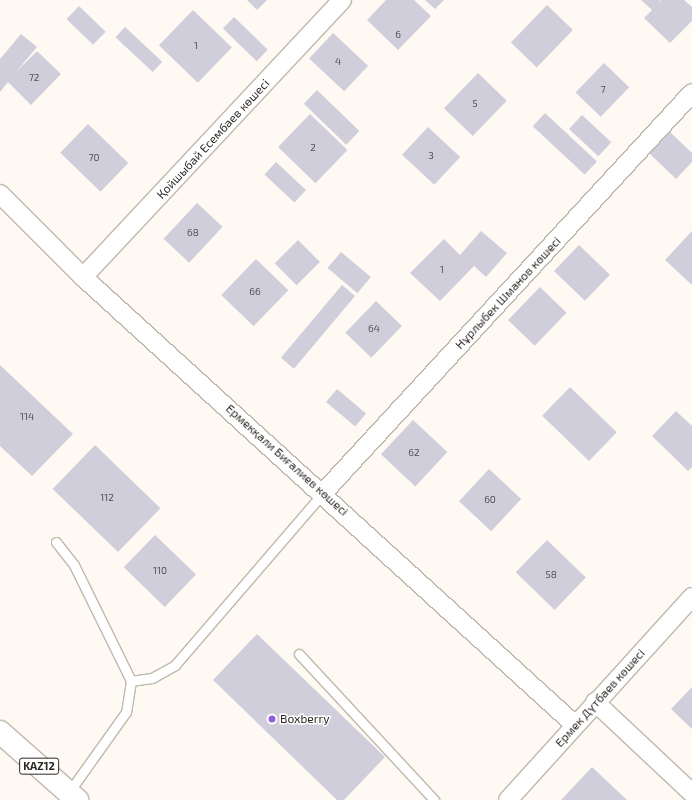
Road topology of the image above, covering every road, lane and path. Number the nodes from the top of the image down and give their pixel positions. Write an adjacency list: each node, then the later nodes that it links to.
1 (342, 0): 4 (street, Қойшыбай Есембаев көшесі)
2 (692, 93): 5 (street, Нұрлыбек Шманов көшесі)
3 (0, 194): 4 (street, Ермекқали Биғалиев көшесі)
4 (83, 277): 5 (street, Ермекқали Биғалиев көшесі)
5 (323, 493): 9 (lane); 11 (street, Ермекқали Биғалиев көшесі)
6 (56, 542): 9 (lane)
7 (692, 597): 10 (street, Ермек Дүтбаев көшесi)
8 (299, 654): 15 (lane)
9 (131, 681): 14 (lane)
10 (595, 702): 11 (street, Ермек Дүтбаев көшесi); 13 (street)
11 (575, 725): 16 (street, Ермек Дүтбаев көшесi)
12 (0, 732): 14 (main road, KAZ12)
13 (692, 794)
14 (73, 796)
15 (434, 800)
16 (508, 800)

